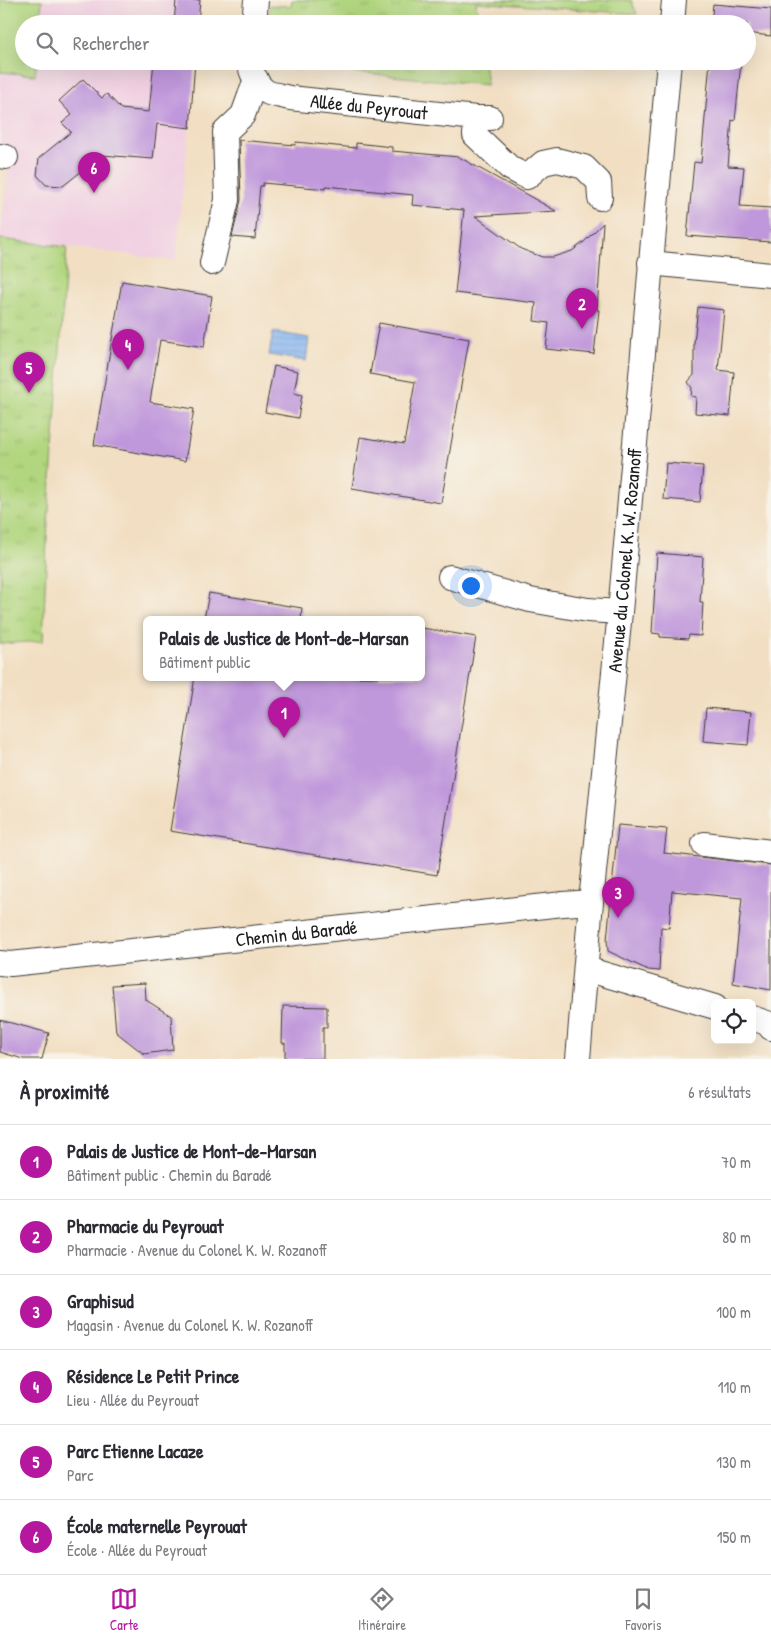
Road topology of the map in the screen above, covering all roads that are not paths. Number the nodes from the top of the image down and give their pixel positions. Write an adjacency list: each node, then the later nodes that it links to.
1 (256, 0): 3 (street)
2 (674, 0): 4 (street)
3 (255, 15)
4 (673, 15)
5 (253, 70): 7 (street, Allée du Peyrouat); 8 (street, Allée du Peyrouat)
6 (668, 70): 9 (street, Avenue du Colonel K. W. Rozanoff)
7 (600, 198)
8 (212, 263)
9 (650, 263): 10 (street); 12 (street, Avenue du Colonel K. W. Rozanoff)
10 (771, 275)
11 (450, 577): 12 (street)
12 (620, 612): 15 (street, Avenue du Colonel K. W. Rozanoff)
13 (704, 844): 14 (street)
14 (771, 852)
15 (591, 902): 16 (street, Chemin du Baradé); 17 (street, Avenue du Colonel K. W. Rozanoff)
16 (0, 963)
17 (586, 969): 18 (street); 21 (street, Avenue du Colonel K. W. Rozanoff)
18 (711, 1006)
19 (756, 1019): 20 (street)
20 (771, 1028)
21 (578, 1059)

